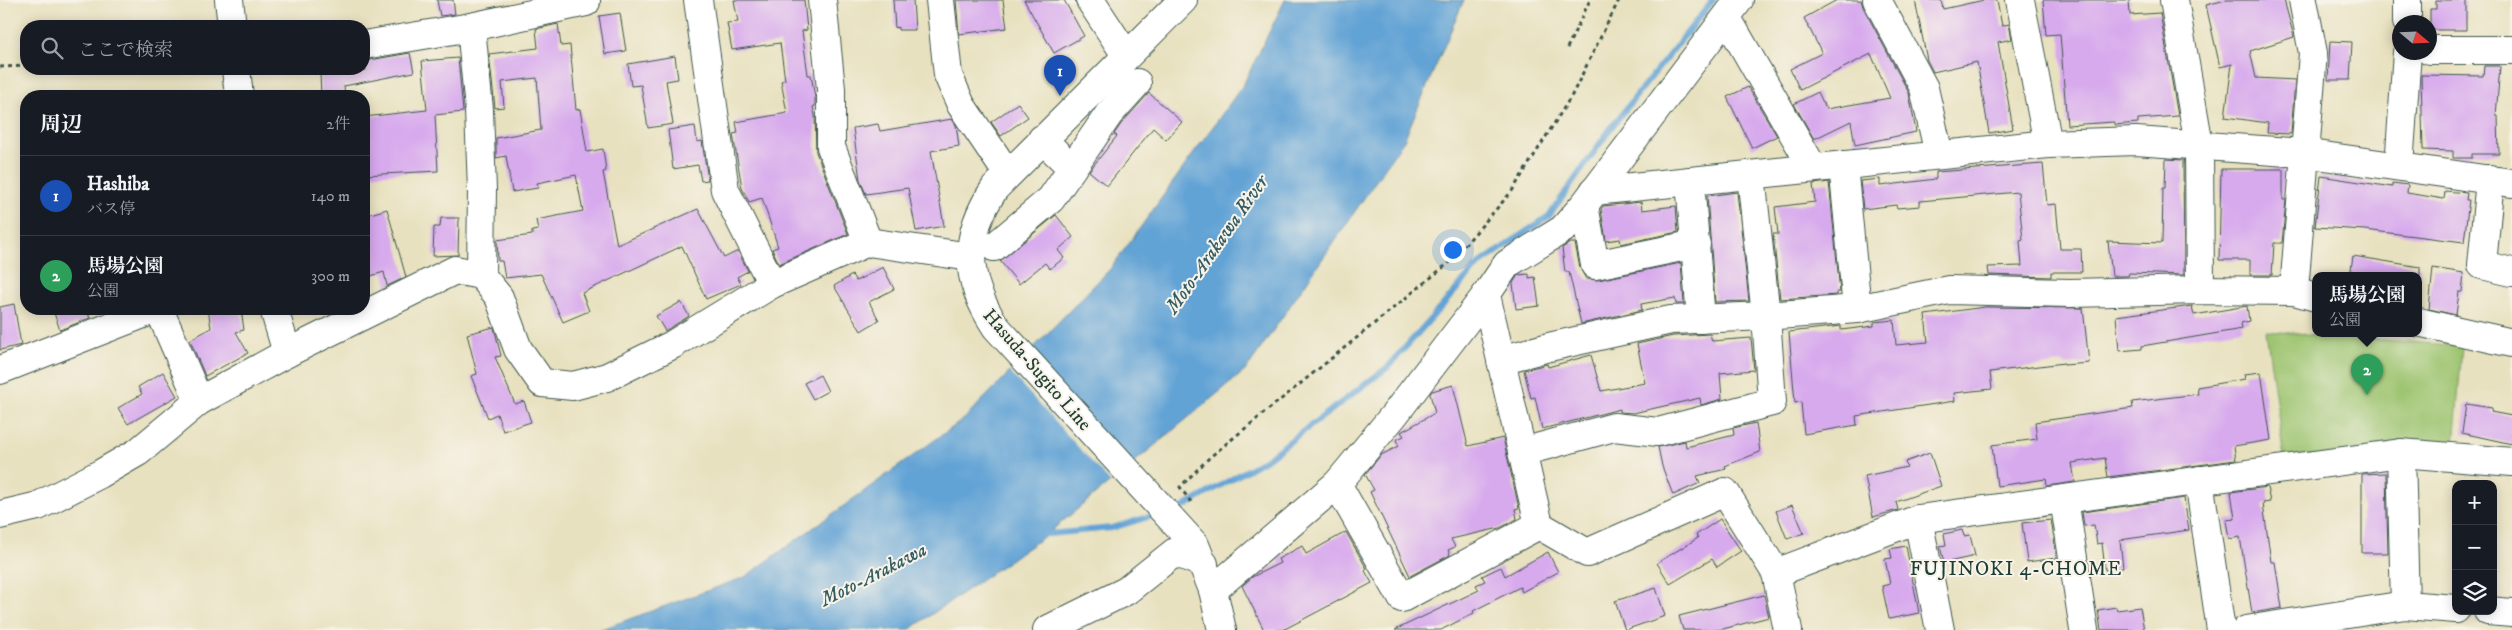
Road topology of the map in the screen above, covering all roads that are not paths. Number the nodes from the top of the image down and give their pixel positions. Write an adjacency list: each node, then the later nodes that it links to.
1 (229, 0): 15 (street)
2 (586, 0): 16 (street)
3 (698, 0): 44 (street)
4 (822, 0): 39 (street)
5 (940, 0): 34 (street)
6 (1090, 0): 20 (street)
7 (1183, 0): 20 (street, Hasuda-Sugito Line)
8 (1877, 0): 29 (street)
9 (2020, 0): 26 (street)
10 (2174, 0): 27 (street)
11 (2303, 0): 28 (street)
12 (2406, 0): 14 (street)
13 (1733, 9): 33 (street); 38 (street)
14 (2407, 15)
15 (231, 20)
16 (471, 27): 17 (street); 43 (street)
17 (370, 44)
18 (2437, 50): 19 (street)
19 (2512, 50)
20 (1126, 55): 25 (street, Hasuda-Sugito Line)
21 (2406, 60): 31 (street)
22 (237, 75): 24 (street)
23 (1137, 83): 32 (street)
24 (238, 90)
25 (1042, 139): 32 (street); 34 (street, Hasuda-Sugito Line)
26 (2048, 144): 27 (street); 29 (street)
27 (2199, 146): 28 (street); 45 (street)
28 (2303, 153): 31 (street); 46 (street)
29 (1939, 155): 30 (street)
30 (1843, 165): 33 (street); 48 (street)
31 (2399, 166): 37 (street)
32 (1072, 168): 41 (street)
33 (1813, 168): 35 (street)
34 (1007, 173): 41 (street, Hasuda-Sugito Line)
35 (1751, 175): 36 (street); 54 (street)
36 (1690, 181): 38 (street); 40 (street)
37 (2501, 181): 42 (street)
38 (1589, 198): 40 (street); 47 (street)
39 (868, 242): 41 (street); 44 (street)
40 (1696, 244): 55 (street)
41 (983, 252): 71 (street, Hasuda-Sugito Line)
42 (2512, 272)
43 (480, 275): 44 (street); 49 (street)
44 (772, 284)
45 (2200, 290): 46 (street); 48 (street)
46 (2305, 294)
47 (1486, 296): 59 (street); 66 (street)
48 (1857, 309): 54 (street)
49 (370, 312)
50 (142, 315): 60 (street)
51 (160, 315): 61 (street)
52 (276, 315): 58 (street)
53 (364, 315): 58 (street)
54 (1766, 316): 55 (street); 62 (street)
55 (1701, 319): 59 (street)
56 (2422, 323): 57 (street)
57 (2512, 343)
58 (287, 353): 61 (street)
59 (1501, 360): 62 (street)
60 (0, 370)
61 (199, 401): 68 (street)
62 (1522, 452): 70 (street)
63 (2401, 452): 64 (street); 65 (street); 74 (street)
64 (2512, 462)
65 (2199, 480): 67 (street); 83 (street)
66 (1337, 484): 70 (street); 73 (street)
67 (2064, 499): 69 (street); 82 (street)
68 (0, 515)
69 (1918, 519): 72 (street); 81 (street)
70 (1539, 525): 72 (street)
71 (1204, 564): 73 (street, Hasuda-Sugito Line); 79 (street)
72 (1776, 573): 78 (street)
73 (1213, 590): 80 (street, Hasuda-Sugito Line)
74 (2405, 605): 75 (street); 84 (street)
75 (2452, 609)
76 (2497, 612): 77 (street)
77 (2512, 613)
78 (1781, 628)
79 (1047, 630)
80 (1222, 630)
81 (1940, 630)
82 (2084, 630)
83 (2221, 630)
84 (2246, 630)

